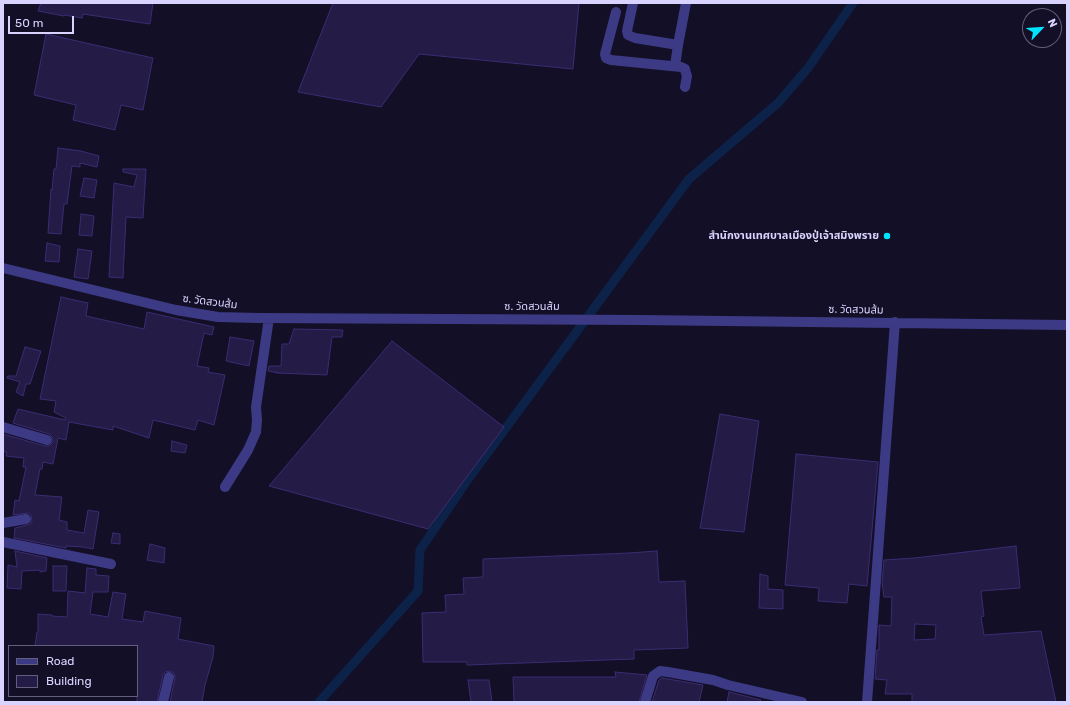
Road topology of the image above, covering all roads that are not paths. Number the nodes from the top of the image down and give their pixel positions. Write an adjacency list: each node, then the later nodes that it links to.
1 (632, 3): 4 (street)
2 (686, 3): 4 (street)
3 (616, 12): 5 (street)
4 (678, 45): 5 (street)
5 (675, 66): 6 (street)
6 (684, 87)
7 (3, 268): 8 (street, ซ. วัดสวนส้ม)
8 (269, 318): 9 (street, ซ. วัดสวนส้ม); 13 (street)
9 (895, 322): 10 (street, ซ. วัดสวนส้ม); 22 (street)
10 (1067, 325)
11 (3, 427): 12 (street)
12 (47, 440)
13 (225, 487)
14 (26, 519): 15 (street)
15 (3, 523)
16 (3, 542): 17 (street)
17 (111, 564)
18 (169, 677): 19 (street)
19 (163, 702)
20 (645, 702): 21 (street)
21 (799, 702)
22 (867, 702)

